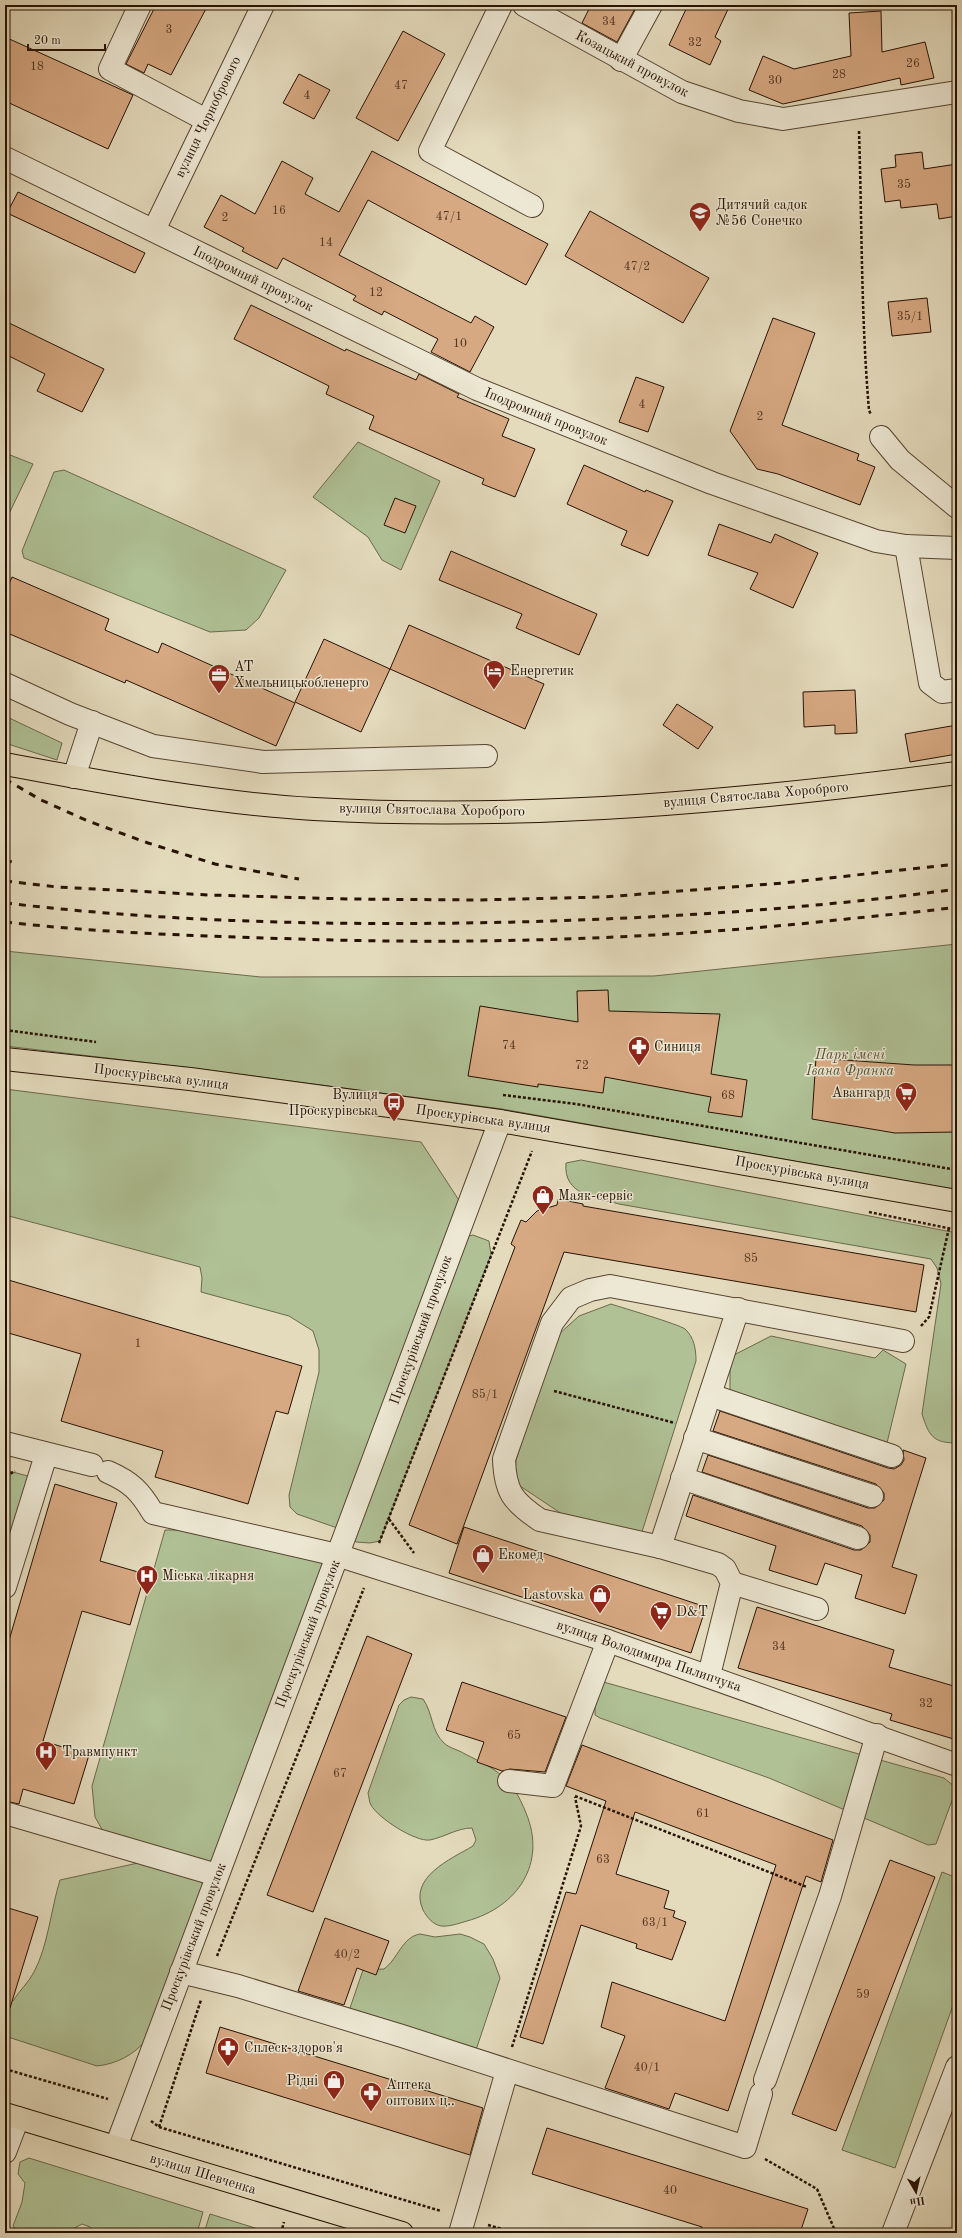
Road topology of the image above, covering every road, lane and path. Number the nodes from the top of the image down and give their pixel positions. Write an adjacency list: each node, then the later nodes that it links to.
1 (140, 5): 9 (street)
2 (263, 5): 9 (street, вулиця Чорнобрового)
3 (501, 5): 11 (street)
4 (524, 5): 6 (street, Козацький провулок)
5 (651, 5): 6 (street)
6 (621, 60): 8 (street, Козацький провулок)
7 (957, 92): 8 (street, Козацький провулок)
8 (858, 106): 13 (path)
9 (206, 120): 12 (street, вулиця Чорнобрового)
10 (5, 158): 12 (street, Іподромний провулок)
11 (532, 206)
12 (154, 230): 15 (street, Іподромний провулок)
13 (881, 437): 14 (street)
14 (957, 507)
15 (906, 546): 16 (street, Іподромний провулок); 18 (street)
16 (957, 548)
17 (5, 684): 19 (street)
18 (957, 690)
19 (92, 722): 20 (street); 23 (street)
20 (486, 756)
21 (5, 764): 23 (main road, вулиця Святослава Хороброго)
22 (957, 773): 23 (main road, вулиця Святослава Хороброго)
23 (74, 777)
24 (5, 1059): 25 (main road, Проскурівська вулиця)
25 (500, 1120): 27 (main road, Проскурівська вулиця); 43 (street, Проскурівський провулок)
26 (533, 1146): 39 (path)
27 (957, 1200)
28 (949, 1228): 30 (path)
29 (738, 1309): 30 (street); 31 (street); 32 (street)
30 (903, 1341)
31 (530, 1385): 33 (path); 41 (street)
32 (710, 1395): 33 (street); 36 (street)
33 (697, 1433): 37 (street); 38 (street)
34 (5, 1443): 35 (street, вулиця Володимира Пилипчука)
35 (46, 1455): 43 (street, вулиця Володимира Пилипчука); 46 (street)
36 (892, 1456)
37 (682, 1478): 40 (street); 41 (street)
38 (872, 1496)
39 (388, 1518): 42 (path); 44 (path)
40 (858, 1538)
41 (660, 1547): 45 (street)
42 (415, 1554)
43 (337, 1556): 44 (street, вулиця Володимира Пилипчука); 56 (street, Проскурівський провулок)
44 (370, 1566): 48 (street, вулиця Володимира Пилипчука); 59 (path)
45 (732, 1583): 47 (street); 49 (street)
46 (5, 1587)
47 (817, 1609)
48 (608, 1641): 49 (street, вулиця Володимира Пилипчука); 53 (street)
49 (709, 1675): 50 (street, вулиця Володимира Пилипчука)
50 (877, 1735): 51 (street, вулиця Володимира Пилипчука); 57 (street)
51 (957, 1764)
52 (509, 1781): 53 (street)
53 (553, 1786): 54 (path)
54 (575, 1796): 57 (path); 62 (path)
55 (5, 1813): 56 (street)
56 (217, 1875): 58 (street, Проскурівський провулок)
57 (830, 1896): 67 (street)
58 (181, 1972): 59 (street); 63 (street, Проскурівський провулок)
59 (208, 1979): 62 (street); 65 (path)
60 (957, 2067): 75 (street)
61 (5, 2070): 63 (path)
62 (507, 2071): 67 (street); 70 (street)
63 (131, 2106): 65 (path); 66 (street, Проскурівський провулок)
64 (11, 2116): 66 (main road, вулиця Шевченка); 68 (street)
65 (159, 2127): 70 (path)
66 (116, 2147): 72 (main road, вулиця Шевченка)
67 (745, 2147): 74 (path)
68 (5, 2152)
69 (285, 2219): 71 (path)
70 (462, 2225): 73 (path)
71 (281, 2233)
72 (402, 2233)
73 (516, 2233)
74 (836, 2233)
75 (893, 2233)

